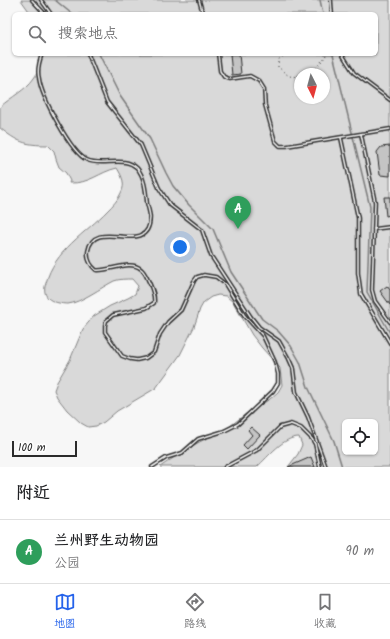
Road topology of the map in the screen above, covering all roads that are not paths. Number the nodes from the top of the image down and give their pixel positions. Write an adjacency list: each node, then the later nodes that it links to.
1 (32, 0): 5 (lane)
2 (41, 0): 6 (lane)
3 (198, 0): 7 (lane)
4 (331, 0): 8 (lane)
5 (43, 12)
6 (50, 12)
7 (203, 12)
8 (332, 12)
9 (41, 56): 23 (lane)
10 (89, 56): 22 (lane)
11 (218, 56): 16 (lane)
12 (343, 56): 13 (lane)
13 (390, 100)
14 (390, 129): 15 (lane)
15 (361, 134): 16 (lane); 18 (lane)
16 (341, 138): 20 (lane)
17 (390, 227): 18 (lane)
18 (374, 229): 19 (lane)
19 (390, 322)
20 (390, 343)
21 (315, 444): 22 (lane); 24 (lane); 25 (lane)
22 (318, 444): 26 (lane)
23 (152, 467)
24 (225, 467)
25 (320, 467)
26 (326, 467)

